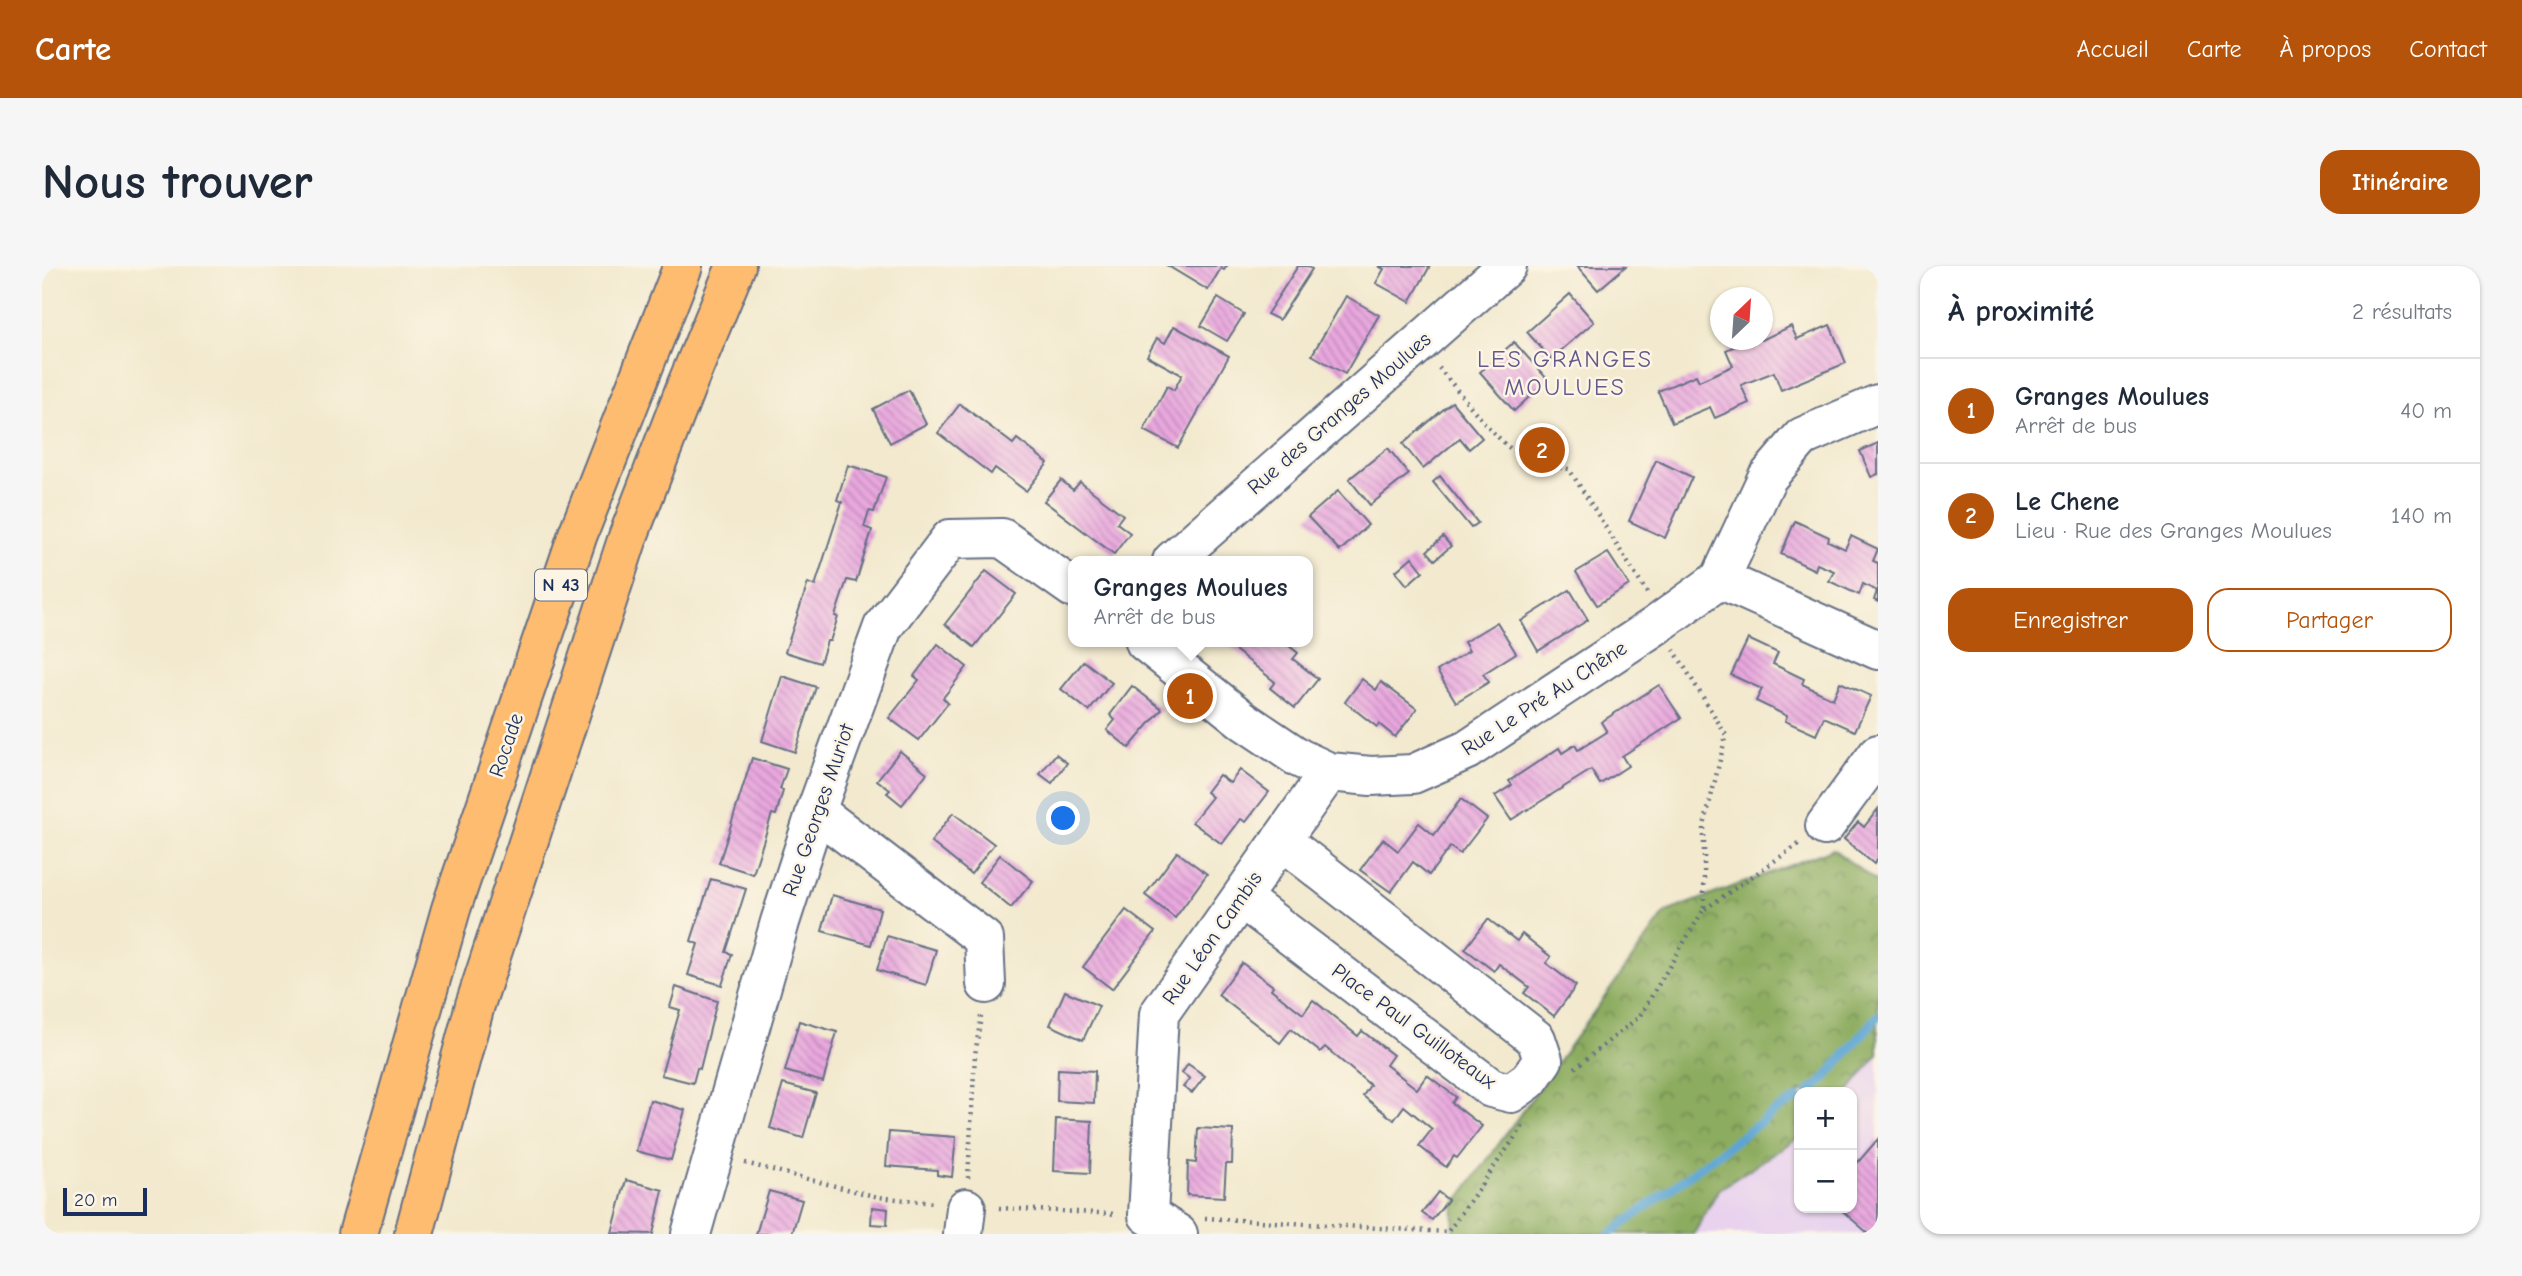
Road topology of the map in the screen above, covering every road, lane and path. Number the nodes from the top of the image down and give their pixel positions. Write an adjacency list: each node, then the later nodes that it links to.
1 (683, 266): 28 (highway, Rocade / N 43)
2 (736, 266): 6 (highway, N 43)
3 (745, 266): 6 (highway)
4 (1507, 266): 5 (street, Rue des Granges Moulues)
5 (1418, 343): 8 (street, Rue des Granges Moulues); 11 (path)
6 (687, 384): 29 (highway, N 43)
7 (1878, 404): 9 (street, Rue Le Pré Au Chêne)
8 (1178, 556)
9 (1720, 579): 11 (street, Rue Le Pré Au Chêne); 13 (street)
10 (1068, 584): 16 (street, Rue Georges Muriot)
11 (1661, 622): 15 (street, Rue Le Pré Au Chêne); 20 (path)
12 (1151, 647): 15 (street, Rue Le Pré Au Chêne)
13 (1878, 650)
14 (1878, 754): 17 (street)
15 (1329, 772): 18 (street, Rue Léon Cambis)
16 (816, 811): 21 (street); 24 (street, Rue Georges Muriot)
17 (1825, 826): 20 (path)
18 (1281, 840): 19 (street, Rue Léon Cambis); 19 (street, Place Paul Guilloteaux)
19 (1241, 898): 26 (street, Rue Léon Cambis)
20 (1704, 909): 22 (path)
21 (986, 984): 25 (path)
22 (1569, 1073)
23 (1525, 1122): 27 (path)
24 (713, 1156): 25 (path); 30 (street, Rue Georges Muriot)
25 (964, 1221): 26 (path)
26 (1176, 1222): 27 (path)
27 (1449, 1233)
28 (358, 1234)
29 (414, 1234)
30 (691, 1234)

